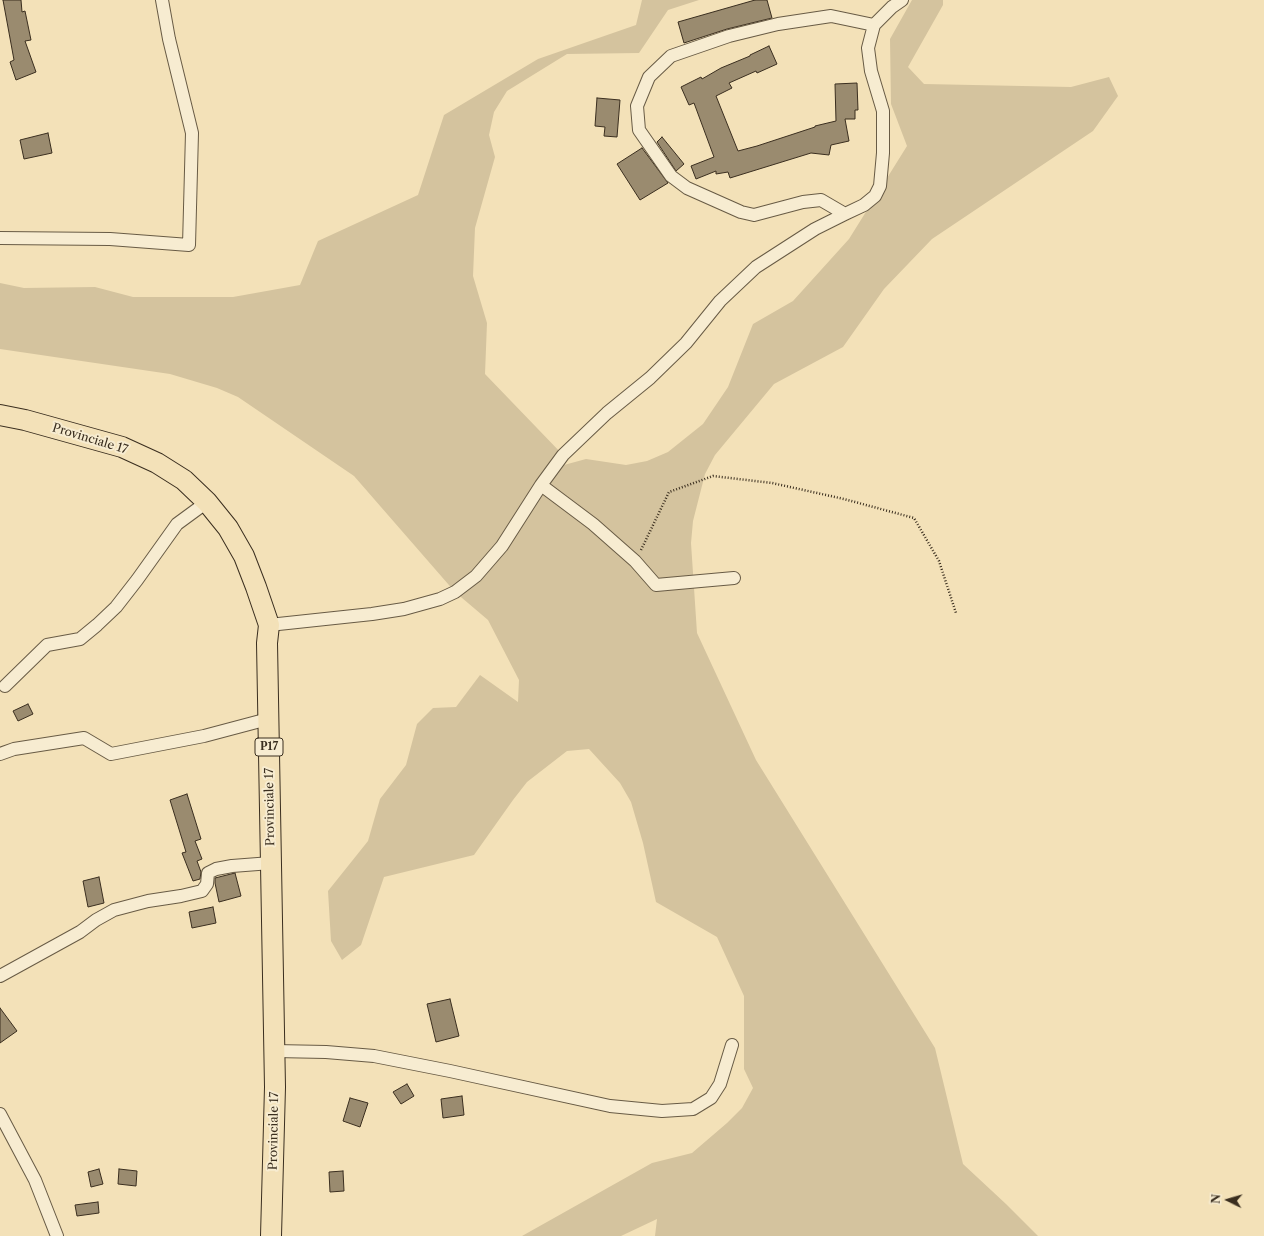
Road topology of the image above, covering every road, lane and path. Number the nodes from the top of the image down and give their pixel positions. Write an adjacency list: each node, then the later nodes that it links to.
1 (162, 0): 5 (street)
2 (902, 0): 3 (street)
3 (874, 24): 4 (street); 4 (street)
4 (845, 214): 7 (street)
5 (0, 238)
6 (0, 415): 8 (main road, Provinciale 17 / P17)
7 (541, 485): 9 (street); 12 (street)
8 (207, 502): 12 (main road, Provinciale 17 / P17); 13 (street)
9 (635, 561): 10 (street); 11 (path)
10 (734, 578)
11 (956, 613)
12 (269, 625): 14 (main road, Provinciale 17 / P17)
13 (5, 686)
14 (268, 719): 15 (street); 16 (main road, Provinciale 17 / P17)
15 (0, 754)
16 (271, 863): 17 (street); 19 (main road, Provinciale 17 / P17)
17 (0, 976)
18 (732, 1045): 19 (street)
19 (275, 1051): 22 (main road, Provinciale 17 / P17)
20 (0, 1114): 21 (street)
21 (58, 1236)
22 (271, 1236)

